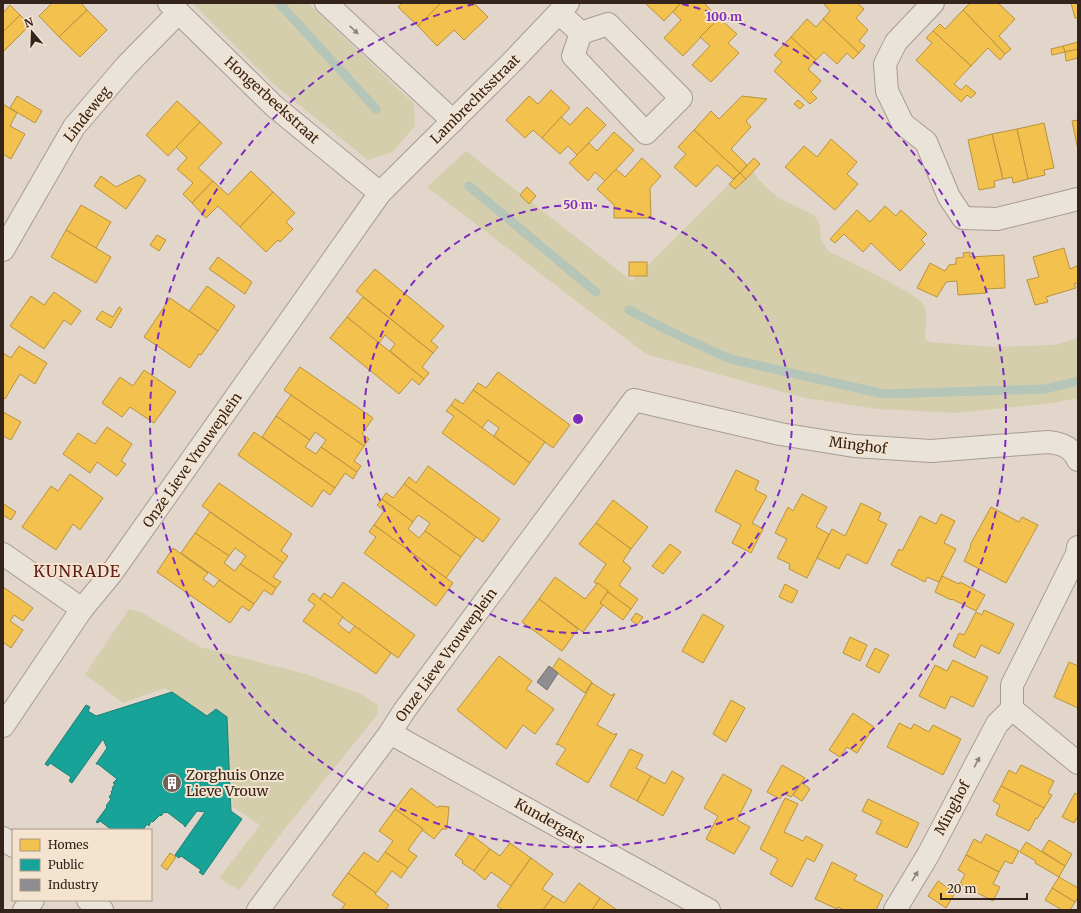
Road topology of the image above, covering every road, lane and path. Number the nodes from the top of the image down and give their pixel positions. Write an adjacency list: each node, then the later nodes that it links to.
1 (326, 3): 6 (street, one-way to 6)
2 (933, 3): 8 (street)
3 (174, 8): 7 (street, Hongerbeekstraat); 9 (street, Lindeweg)
4 (563, 8): 5 (street); 6 (street, Lambrechtsstraat)
5 (582, 33): 5 (street)
6 (453, 121): 7 (street, Lambrechtsstraat)
7 (380, 193): 14 (street, Onze Lieve Vrouweplein)
8 (1078, 200)
9 (3, 250)
10 (634, 400): 11 (street, Minghof); 17 (street, Onze Lieve Vrouweplein)
11 (1078, 460)
12 (1078, 547): 15 (street)
13 (3, 554): 14 (street)
14 (82, 609): 16 (street, Onze Lieve Vrouweplein)
15 (1012, 709): 18 (street); 25 (street, Minghof, one-way to 15)
16 (3, 726)
17 (390, 733): 23 (street, Onze Lieve Vrouweplein); 24 (street, Kundergats)
18 (1078, 763)
19 (33, 901): 21 (street)
20 (89, 901): 22 (street)
21 (24, 910)
22 (102, 910)
23 (258, 910)
24 (709, 910)
25 (895, 910)

